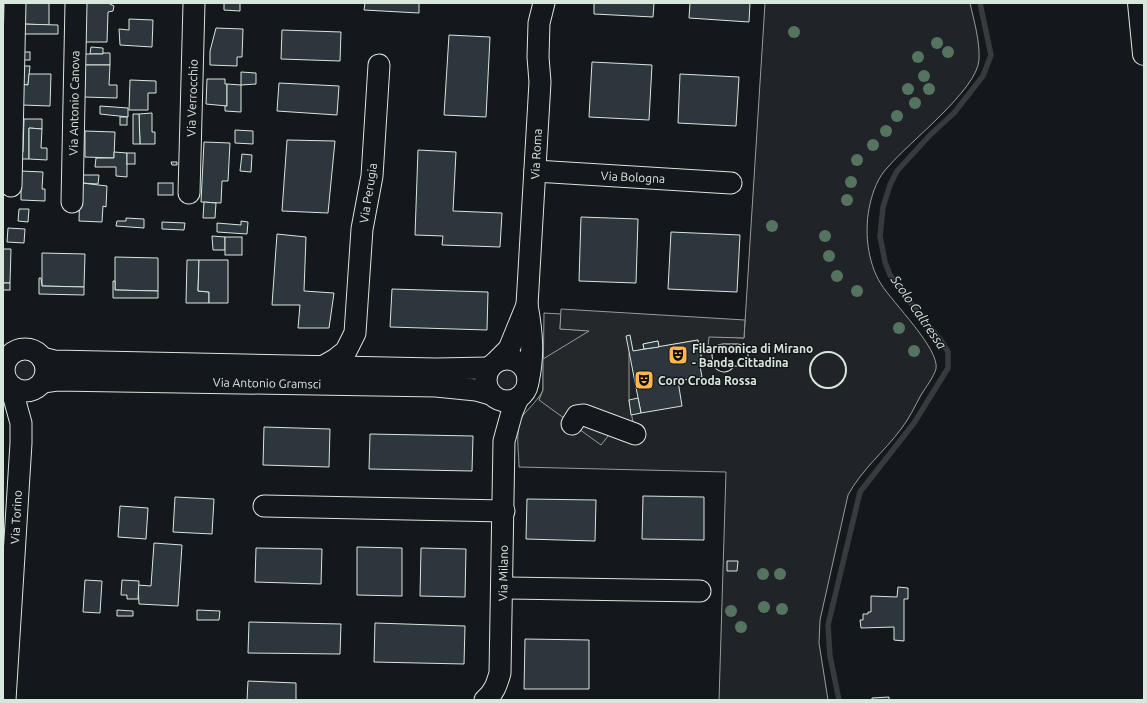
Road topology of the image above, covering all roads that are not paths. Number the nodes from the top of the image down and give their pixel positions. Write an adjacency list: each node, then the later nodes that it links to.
1 (15, 3): 10 (street)
2 (76, 3): 12 (street, Via Antonio Canova)
3 (194, 3): 11 (street, Via Verrocchio)
4 (544, 3): 8 (street, Via Roma)
5 (1139, 3): 6 (main road)
6 (1144, 54)
7 (379, 65): 14 (street, Via Perugia)
8 (535, 172): 9 (street, Via Bologna); 13 (street, Via Roma)
9 (731, 183)
10 (12, 186)
11 (189, 193)
12 (72, 202)
13 (527, 305): 17 (street, Via Roma); 22 (street, Via Roma)
14 (357, 321): 18 (street, Via Perugia); 19 (street, Via Perugia)
15 (5, 358): 16 (street); 20 (street)
16 (42, 358): 18 (street, Via Antonio Gramsci); 21 (street)
17 (494, 364): 19 (street, Via Antonio Gramsci); 22 (street, Via Antonio Gramsci); 23 (street, Via Milano)
18 (322, 366): 19 (street, Via Antonio Gramsci)
19 (383, 367)
20 (7, 383): 21 (street); 24 (street, Via Torino)
21 (39, 386): 23 (street, Via Antonio Gramsci); 24 (street, Via Torino)
22 (523, 390): 23 (street, Via Antonio Gramsci); 27 (street, Via Milano)
23 (491, 395): 27 (street, Via Milano)
24 (21, 423): 32 (street, Via Torino)
25 (572, 424): 26 (street)
26 (635, 434)
27 (504, 441): 29 (street, Via Milano)
28 (264, 506): 29 (street)
29 (504, 511): 30 (street, Via Milano)
30 (502, 588): 31 (street); 34 (street, Via Milano)
31 (700, 591)
32 (7, 610): 33 (street, Via Torino)
33 (5, 700)
34 (485, 700)

